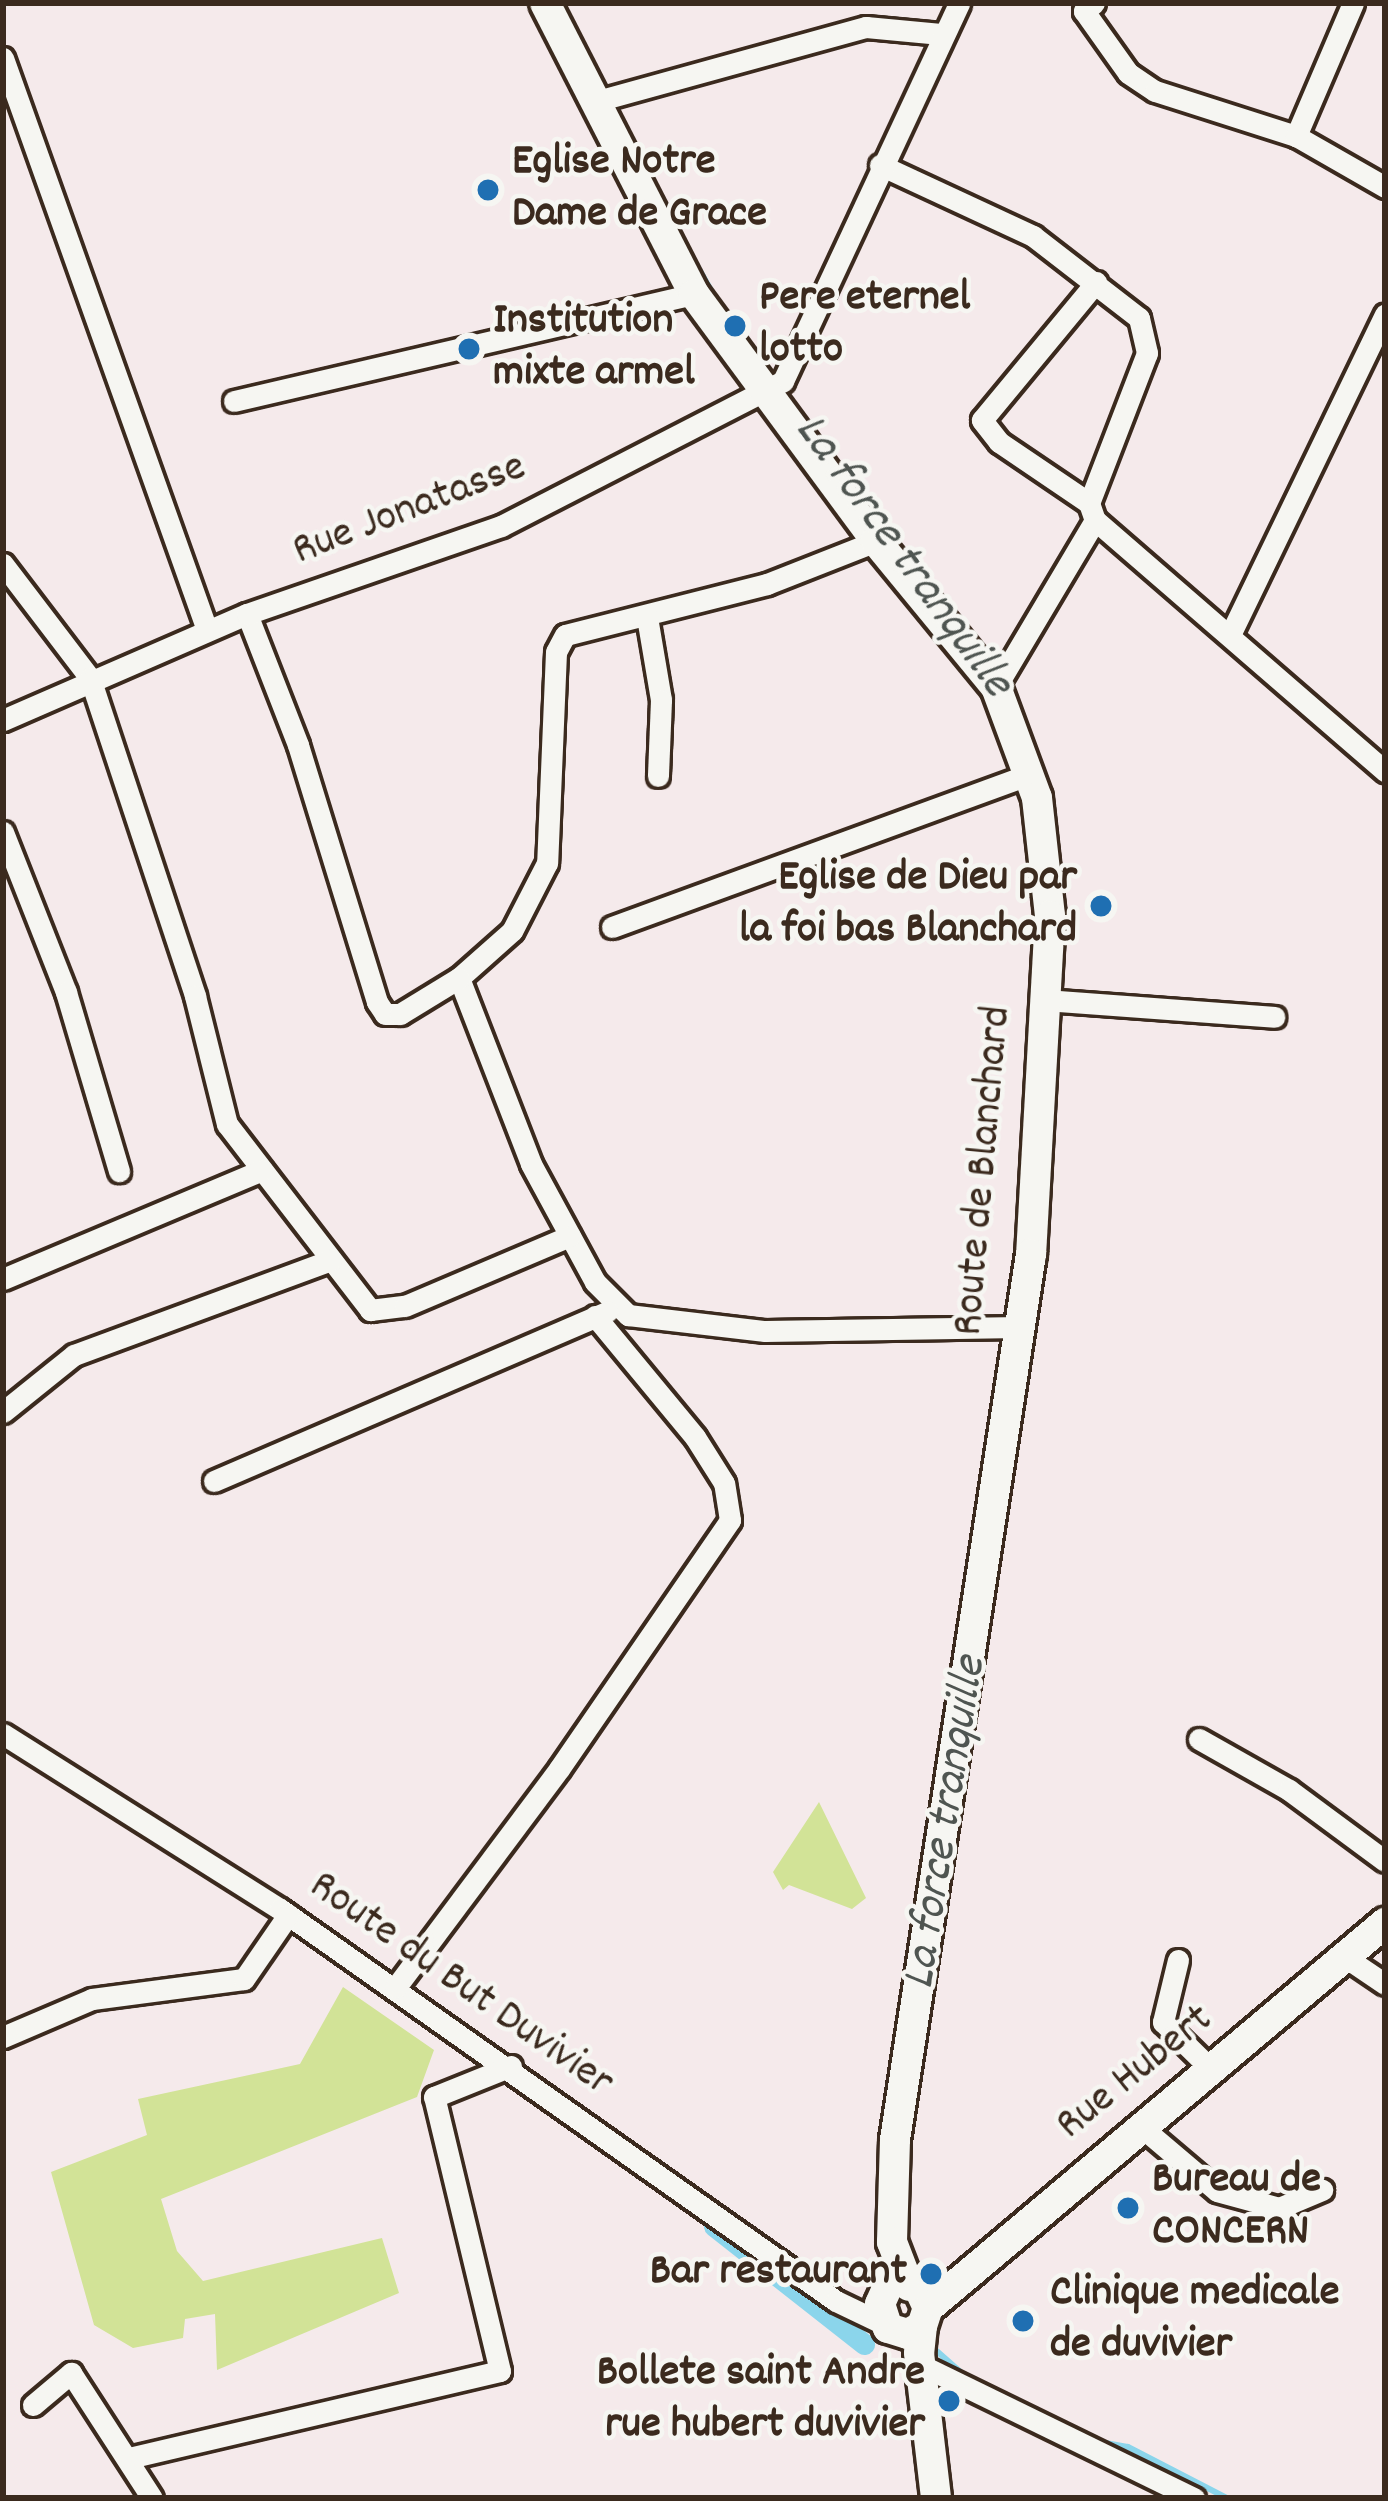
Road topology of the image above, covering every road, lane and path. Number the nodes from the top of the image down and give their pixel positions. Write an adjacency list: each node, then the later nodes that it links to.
1 (545, 3): 7 (street, Route de Blanchard)
2 (959, 3): 5 (street, Rue Jonatasse)
3 (1094, 3): 8 (street)
4 (1353, 3): 8 (street)
5 (941, 34): 7 (street); 9 (street, Rue Jonatasse)
6 (3, 58): 21 (street)
7 (597, 101): 12 (street, Route de Blanchard)
8 (1296, 136): 10 (street)
9 (880, 165): 11 (street); 14 (street, Rue Jonatasse)
10 (1385, 187)
11 (1096, 282): 16 (street); 16 (street)
12 (694, 294): 14 (street, Route de Blanchard); 15 (street)
13 (1385, 315): 22 (street)
14 (761, 391): 17 (street, Route de Blanchard); 19 (street, Rue Jonatasse)
15 (234, 401)
16 (1092, 511): 22 (street); 24 (street)
17 (876, 541): 20 (street); 24 (street, Route de Blanchard)
18 (3, 564): 23 (street)
19 (247, 614): 21 (street, Rue Jonatasse); 31 (street)
20 (647, 617): 28 (street); 31 (street)
21 (208, 630): 23 (street, Rue Jonatasse)
22 (1230, 635): 26 (street)
23 (90, 678): 25 (street, Rue Jonatasse); 34 (street)
24 (996, 687): 27 (street, Route de Blanchard)
25 (3, 720)
26 (1385, 771)
27 (1032, 773): 30 (street); 32 (street, Route de Blanchard)
28 (658, 776)
29 (3, 832): 35 (street)
30 (612, 927)
31 (459, 978): 36 (street)
32 (1046, 1000): 33 (street); 41 (street, Route de Blanchard)
33 (1274, 1017)
34 (262, 1169): 37 (street); 38 (street)
35 (118, 1171)
36 (570, 1236): 37 (street); 39 (street)
37 (332, 1260): 42 (street)
38 (3, 1279)
39 (619, 1308): 40 (street); 41 (street)
40 (595, 1316): 43 (street); 54 (street)
41 (1020, 1327): 60 (street, Route de Blanchard)
42 (3, 1412)
43 (214, 1481)
44 (3, 1734): 46 (street, Route du But Duvivier)
45 (1199, 1739): 48 (street)
46 (28, 1752): 47 (street); 49 (street, Route du But Duvivier)
47 (3, 1764)
48 (1385, 1861)
49 (288, 1915): 54 (street, Route du But Duvivier); 55 (street)
50 (1385, 1923): 51 (street, Rue Hubert)
51 (1345, 1958): 53 (street); 57 (street, Rue Hubert)
52 (1178, 1960): 57 (street)
53 (1385, 1984)
54 (396, 1987): 56 (street, Route du But Duvivier)
55 (3, 2037)
56 (511, 2066): 60 (street, Route du But Duvivier); 62 (street)
57 (1213, 2071): 58 (street, Rue Hubert)
58 (1144, 2130): 59 (street); 60 (street, Rue Hubert)
59 (1322, 2190)
60 (909, 2309): 64 (street, Route de Blanchard); 65 (street, Route du But Duvivier)
61 (33, 2404): 62 (street)
62 (129, 2458): 63 (street)
63 (152, 2498)
64 (936, 2498)
65 (1194, 2498)

